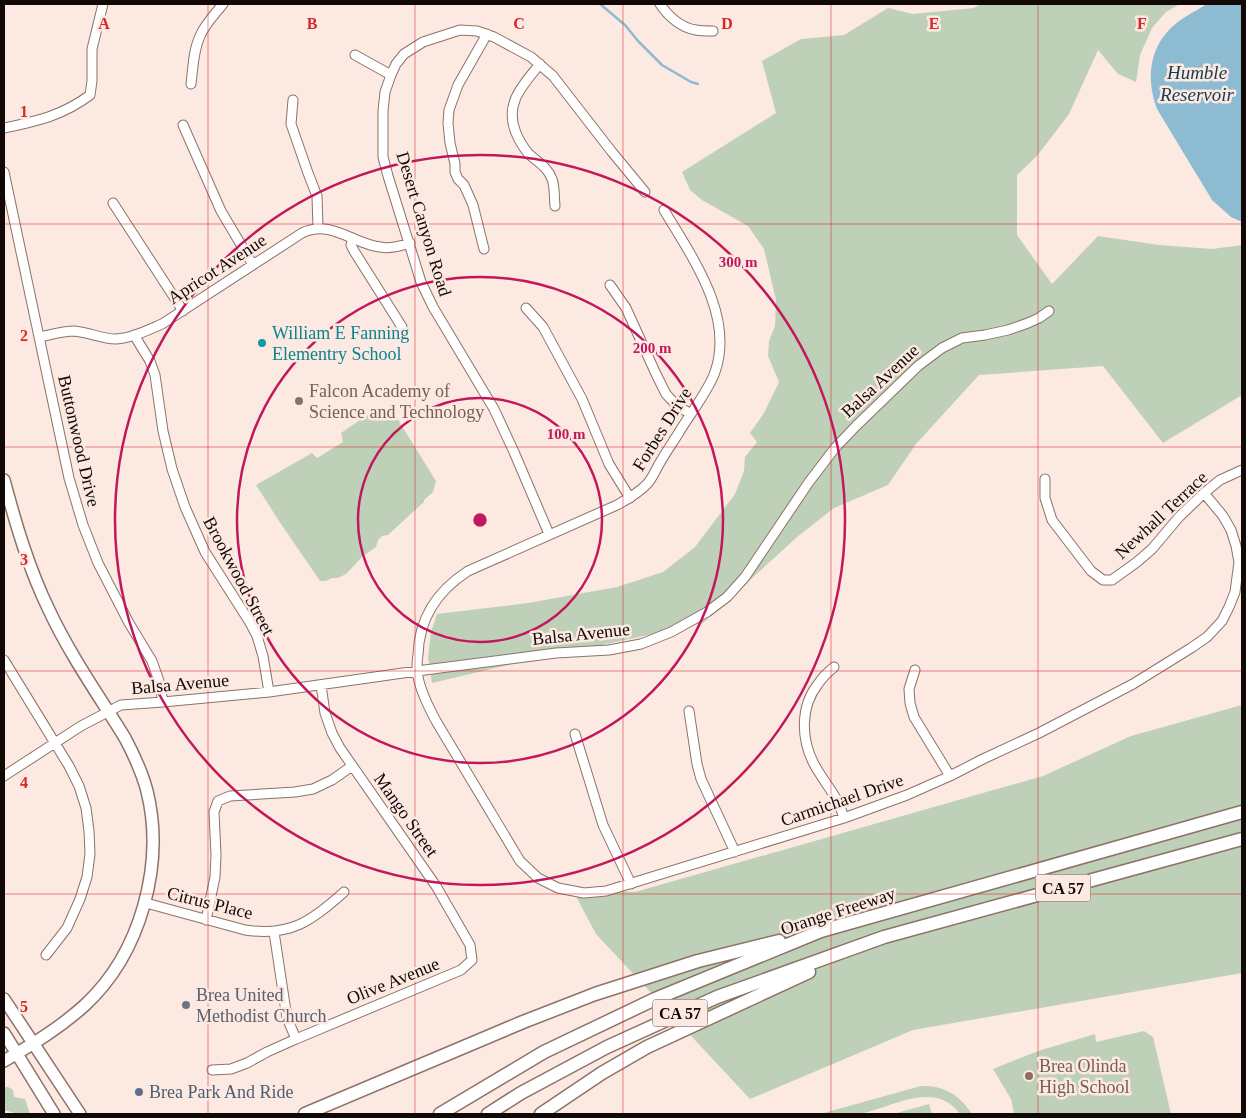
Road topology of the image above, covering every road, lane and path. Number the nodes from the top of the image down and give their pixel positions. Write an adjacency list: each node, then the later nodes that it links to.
1 (103, 4): 12 (street)
2 (223, 4): 9 (street)
3 (660, 4): 4 (street)
4 (713, 31)
5 (486, 34): 7 (street); 8 (street); 22 (street)
6 (355, 55): 8 (street)
7 (540, 64): 14 (street); 17 (street)
8 (390, 75): 21 (street, Desert Canyon Road)
9 (191, 84)
10 (293, 100): 19 (street)
11 (183, 126): 23 (street)
12 (4, 128)
13 (4, 172): 16 (street, Buttonwood Drive)
14 (645, 192)
15 (114, 203): 26 (street)
16 (7, 204): 30 (street, Buttonwood Drive)
17 (554, 206)
18 (664, 210): 31 (street, Forbes Drive)
19 (318, 228): 20 (street); 23 (street, Apricot Avenue)
20 (353, 238): 21 (street); 28 (street)
21 (410, 244): 37 (street, Desert Canyon Road)
22 (484, 249)
23 (254, 265): 26 (street, Apricot Avenue)
24 (610, 286): 31 (street)
25 (526, 308): 36 (street)
26 (183, 311): 29 (street, Apricot Avenue)
27 (1049, 311): 41 (street, Balsa Avenue)
28 (402, 327)
29 (134, 335): 30 (street, Apricot Avenue); 43 (street, Brookwood Street)
30 (39, 337): 44 (street, Buttonwood Drive)
31 (690, 413): 36 (street, Forbes Drive)
32 (1242, 470): 35 (street, Newhall Terrace)
33 (1045, 479): 35 (street, Newhall Terrace)
34 (4, 480): 45 (main road)
35 (1204, 493): 51 (street, Carmichael Drive)
36 (630, 498): 37 (street, Forbes Drive)
37 (549, 534): 41 (street, Forbes Drive)
38 (4, 661): 48 (street)
39 (834, 667): 53 (street)
40 (915, 670): 51 (street)
41 (417, 671): 42 (street, Balsa Avenue); 56 (street, Carmichael Drive)
42 (321, 685): 43 (street, Balsa Avenue); 49 (street, Mango Street)
43 (269, 692): 44 (street, Balsa Avenue)
44 (163, 702): 45 (street, Balsa Avenue)
45 (108, 711): 48 (street, Balsa Avenue); 58 (main road)
46 (689, 711): 55 (street)
47 (576, 734): 56 (street)
48 (54, 743): 50 (street, Balsa Avenue); 63 (street)
49 (352, 766): 59 (street); 64 (street, Mango Street)
50 (4, 776)
51 (950, 776): 53 (street, Carmichael Drive)
52 (1242, 812): 60 (highway, Orange Freeway / CA 57)
53 (844, 818): 55 (street, Carmichael Drive)
54 (1242, 839): 62 (highway, CA 57)
55 (735, 852): 56 (street, Carmichael Drive)
56 (632, 884)
57 (344, 892): 61 (street, Citrus Place)
58 (146, 903): 59 (street, Citrus Place); 68 (main road)
59 (206, 920): 61 (street, Citrus Place)
60 (821, 931): 74 (highway); 75 (highway, Orange Freeway / CA 57)
61 (274, 932): 67 (street)
62 (884, 937): 76 (highway, CA 57); 77 (highway)
63 (46, 955)
64 (472, 960): 67 (street, Olive Avenue)
65 (4, 999): 68 (main road)
66 (4, 1033): 69 (main road)
67 (296, 1039): 71 (street, Olive Avenue)
68 (32, 1044): 69 (main road); 73 (main road)
69 (16, 1054): 70 (main road); 72 (main road)
70 (4, 1060)
71 (212, 1070)
72 (54, 1114)
73 (80, 1114)
74 (305, 1114)
75 (440, 1114)
76 (488, 1114)
77 (541, 1114)

